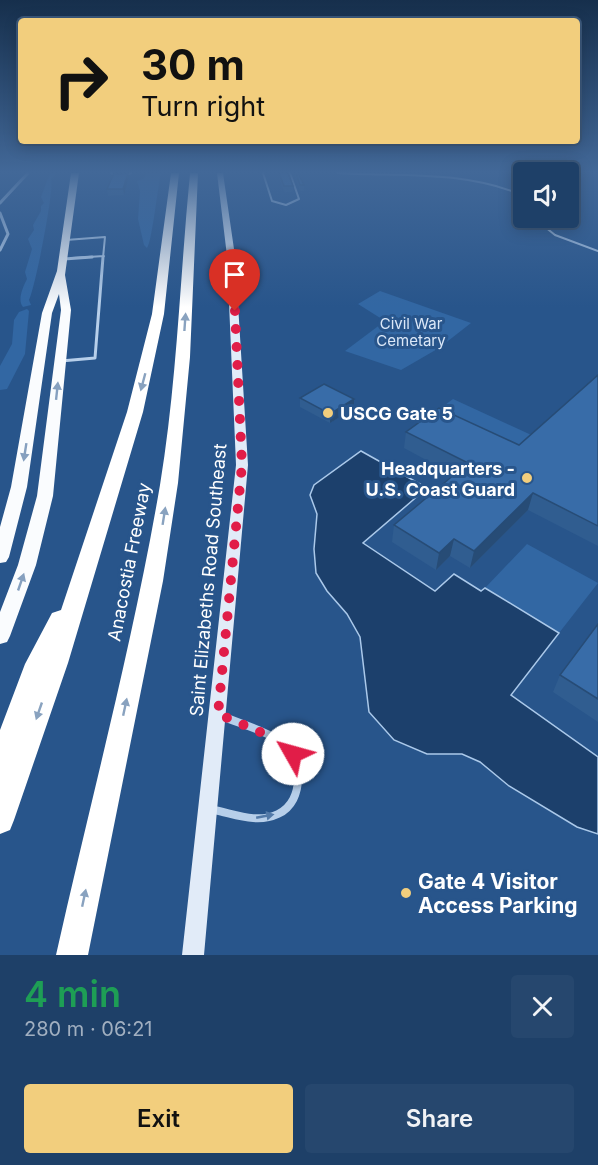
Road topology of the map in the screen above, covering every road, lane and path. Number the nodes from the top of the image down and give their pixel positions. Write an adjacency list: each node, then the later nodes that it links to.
1 (2, 218): 8 (street)
2 (69, 218): 7 (main road)
3 (170, 218): 14 (highway, Anacostia Freeway, one-way to 14)
4 (191, 218): 20 (highway, Anacostia Freeway, one-way to 4)
5 (226, 218): 16 (main road, Saint Elizabeths Road Southeast)
6 (544, 228): 9 (lane)
7 (66, 240): 10 (lane); 11 (main road)
8 (0, 250)
9 (598, 251)
10 (104, 256): 11 (lane); 12 (lane)
11 (63, 265): 12 (main road); 13 (main road, one-way to 13)
12 (60, 361): 15 (main road, one-way to 12)
13 (0, 557)
14 (82, 575): 17 (highway); 19 (highway, Anacostia Freeway, one-way to 19)
15 (0, 636)
16 (218, 714): 18 (main road, Saint Elizabeths Road Southeast); 18 (lane, one-way to 16)
17 (0, 765)
18 (208, 808): 21 (main road, Saint Elizabeths Road Southeast)
19 (0, 820)
20 (72, 955)
21 (193, 955)

